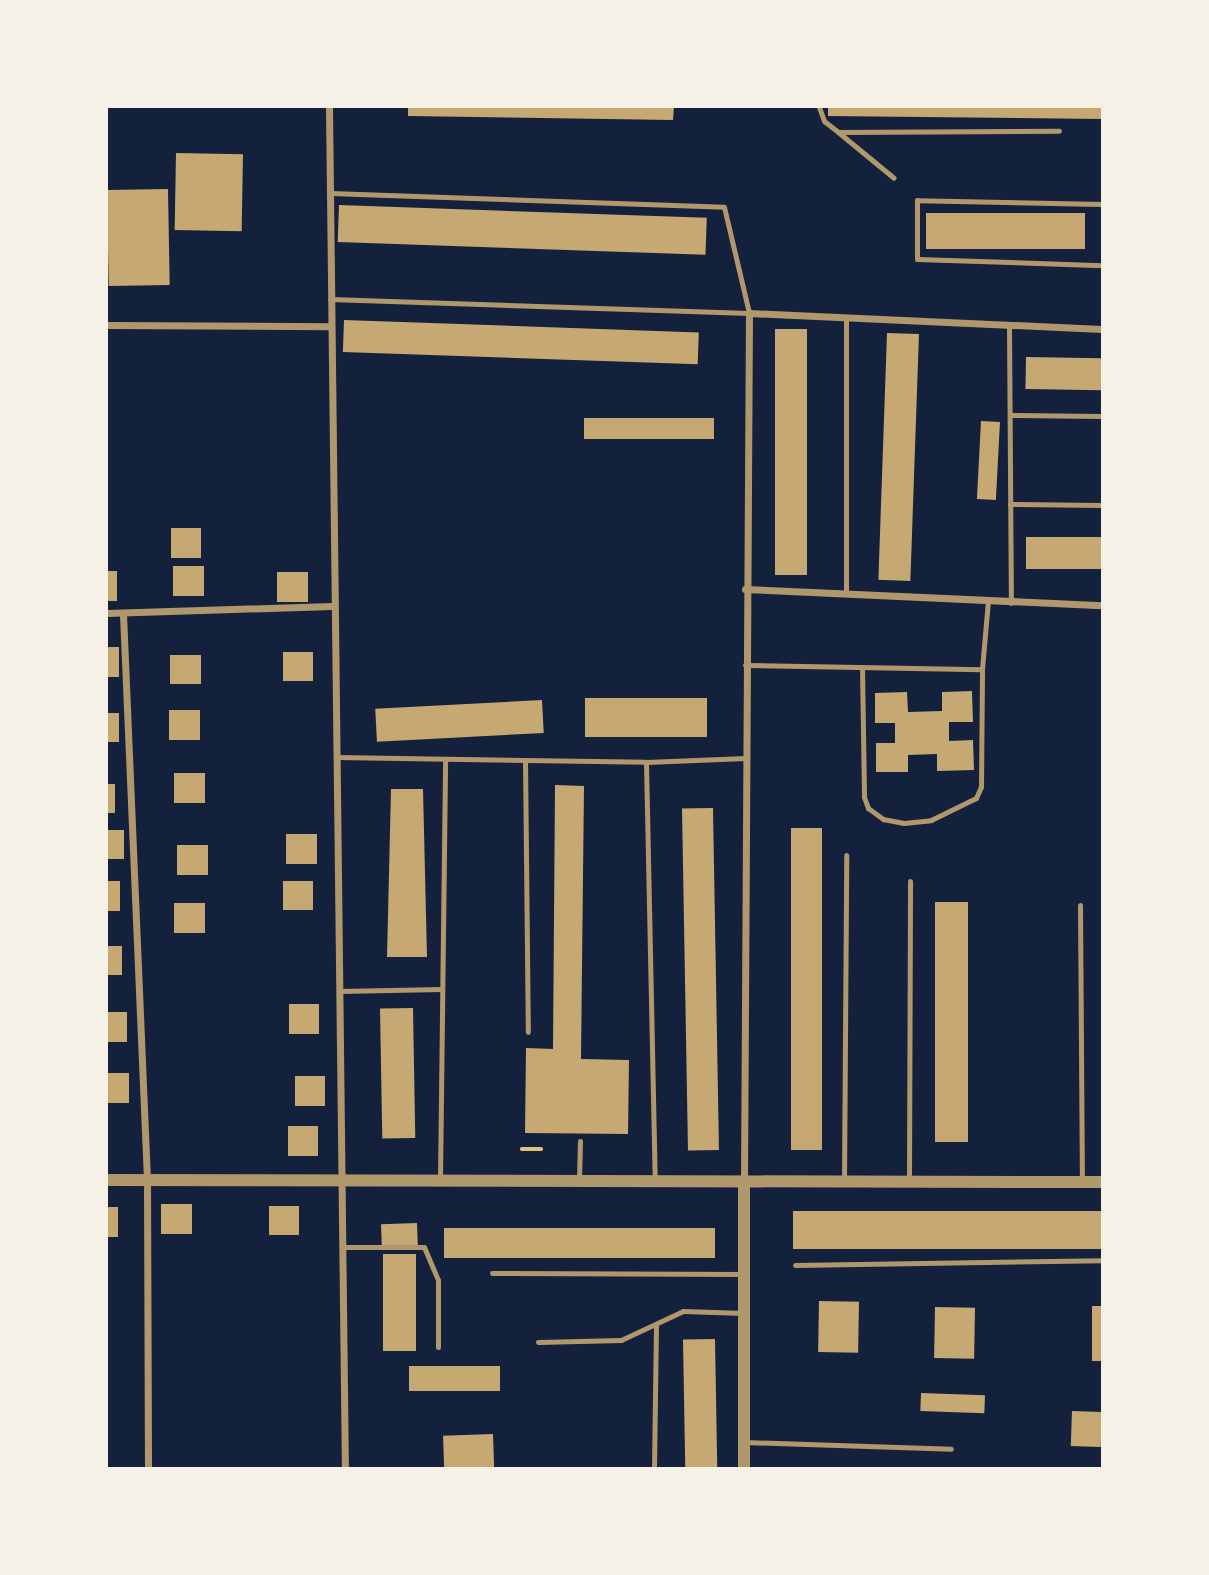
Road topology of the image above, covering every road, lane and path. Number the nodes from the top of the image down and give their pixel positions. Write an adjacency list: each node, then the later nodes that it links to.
1 (329, 107): 6 (street)
2 (819, 107): 4 (lane)
3 (1059, 131): 4 (lane)
4 (838, 132): 5 (lane)
5 (894, 178)
6 (330, 193): 9 (street); 10 (lane)
7 (1102, 204): 8 (lane)
8 (1102, 265)
9 (330, 299): 10 (lane); 13 (street)
10 (749, 313): 11 (street); 20 (street)
11 (846, 321): 14 (street); 21 (lane)
12 (107, 325): 13 (street)
13 (330, 326): 25 (street)
14 (1009, 326): 15 (street); 16 (lane)
15 (1102, 329)
16 (1010, 415): 17 (lane); 18 (lane)
17 (1102, 415)
18 (1010, 504): 19 (lane); 23 (lane)
19 (1102, 505)
20 (745, 589): 21 (street); 28 (street)
21 (846, 594): 22 (street)
22 (988, 601): 23 (street); 30 (lane)
23 (1011, 603): 24 (street)
24 (1102, 605)
25 (332, 606): 27 (street); 31 (street)
26 (107, 614): 27 (street)
27 (123, 614): 46 (street)
28 (745, 665): 29 (lane); 32 (street)
29 (862, 667): 30 (lane); 30 (lane)
30 (982, 669)
31 (336, 757): 33 (lane); 40 (street)
32 (746, 758): 35 (lane); 51 (street)
33 (445, 759): 34 (lane); 39 (lane)
34 (525, 760): 35 (lane); 41 (lane)
35 (646, 762): 50 (lane)
36 (846, 855): 52 (lane)
37 (911, 881): 53 (lane)
38 (1080, 905): 54 (lane)
39 (442, 989): 40 (lane); 48 (lane)
40 (340, 991): 47 (street)
41 (528, 1032)
42 (580, 1141): 49 (lane)
43 (523, 1149): 44 (path)
44 (541, 1149)
45 (107, 1180): 46 (street)
46 (147, 1180): 47 (street); 67 (street)
47 (344, 1180): 48 (street); 56 (street)
48 (440, 1180): 49 (street)
49 (579, 1181): 50 (street)
50 (655, 1181): 51 (street)
51 (744, 1181): 52 (street); 60 (street)
52 (844, 1181): 53 (street)
53 (909, 1181): 54 (street)
54 (1082, 1182): 55 (street)
55 (1102, 1182)
56 (344, 1247): 64 (lane); 68 (street)
57 (1102, 1260): 58 (lane)
58 (795, 1265)
59 (492, 1273): 60 (lane)
60 (744, 1274): 61 (street)
61 (744, 1313): 62 (lane); 65 (street)
62 (656, 1325): 63 (lane); 69 (lane)
63 (538, 1342)
64 (438, 1347)
65 (744, 1442): 66 (lane); 70 (street)
66 (951, 1449)
67 (148, 1468)
68 (345, 1468)
69 (654, 1468)
70 (744, 1468)

